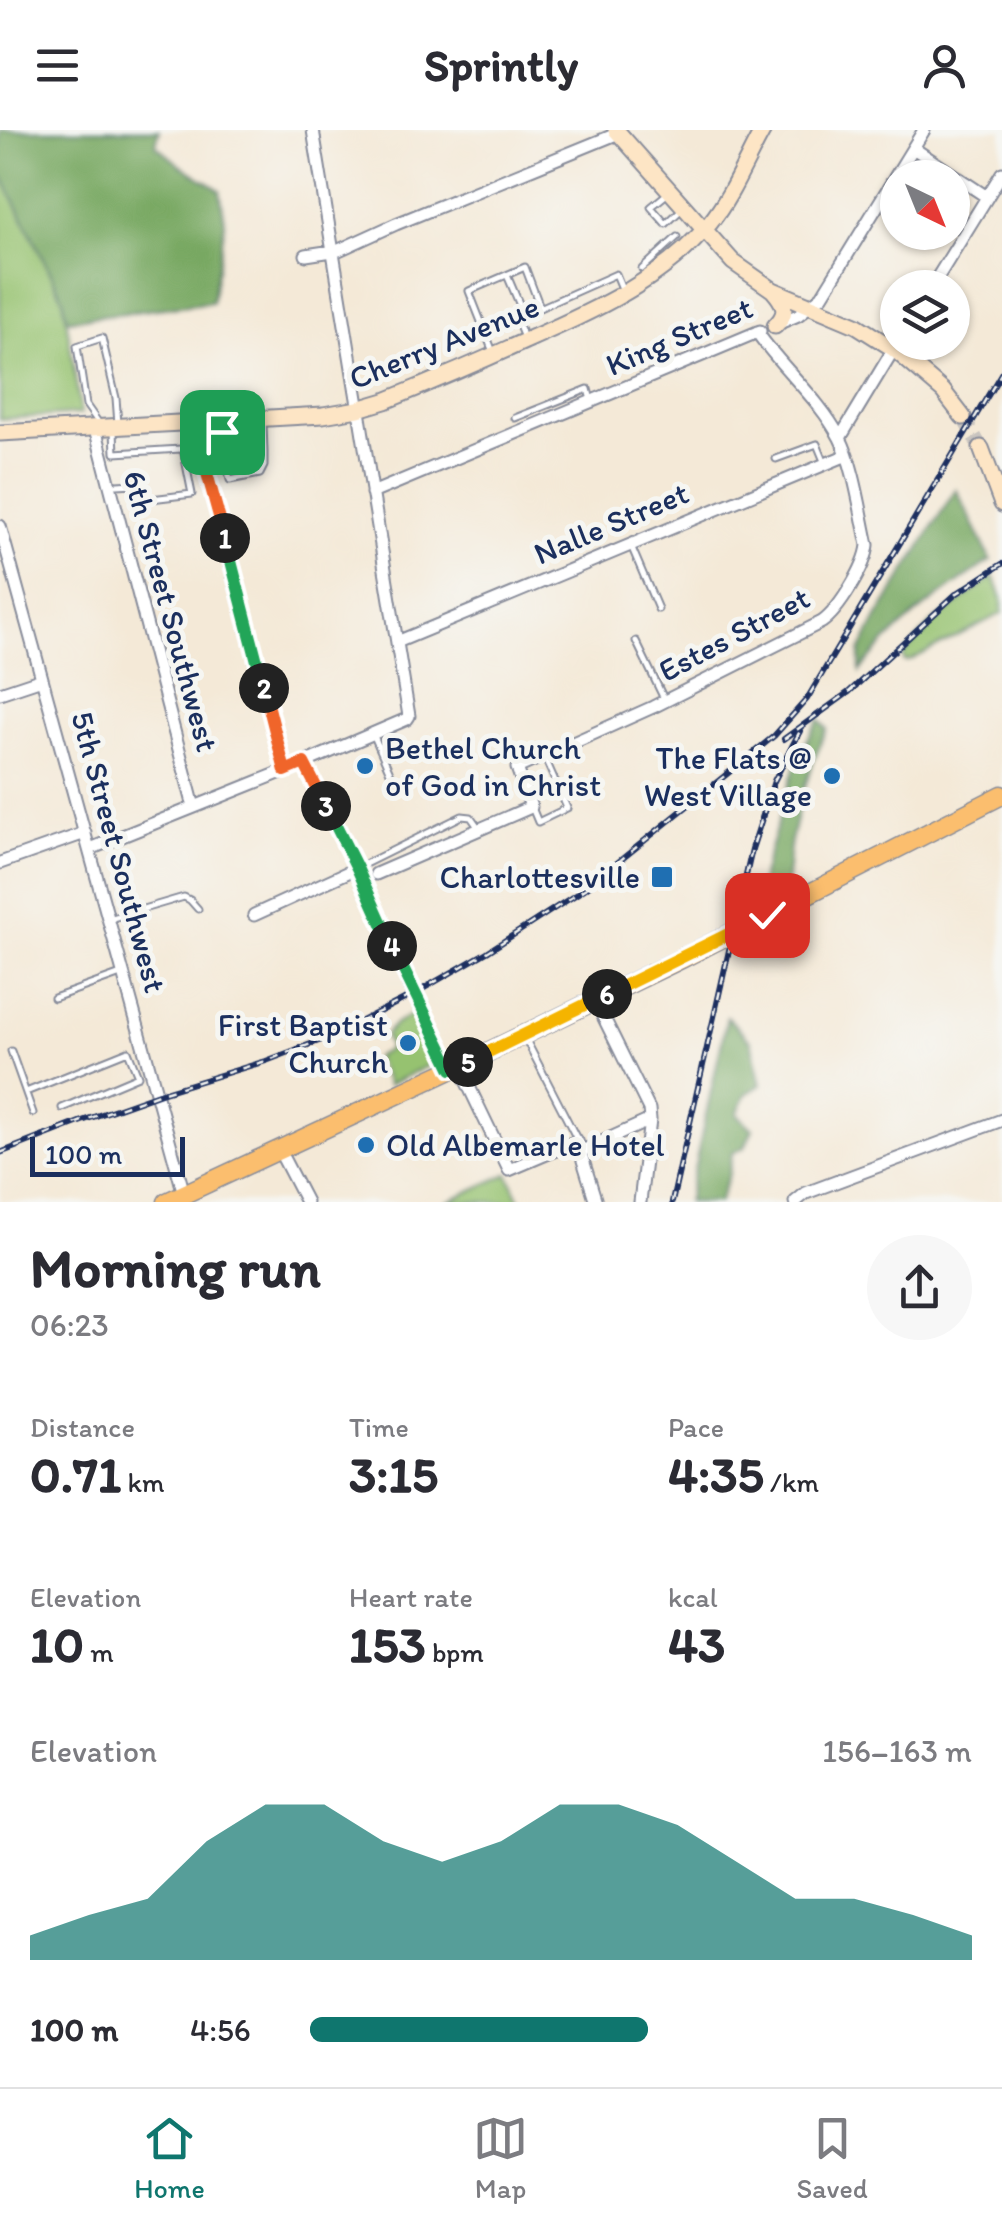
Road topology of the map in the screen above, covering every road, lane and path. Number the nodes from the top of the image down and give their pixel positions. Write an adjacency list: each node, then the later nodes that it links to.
1 (312, 130): 12 (street)
2 (764, 130): 10 (main road, Cherry Avenue)
3 (924, 130): 5 (street, King Street)
4 (617, 132): 7 (main road); 12 (street)
5 (914, 148): 8 (street); 19 (street, King Street)
6 (1002, 174): 8 (street)
7 (670, 191): 9 (main road); 9 (lane)
8 (988, 196): 15 (street)
9 (685, 207): 10 (main road)
10 (704, 229): 17 (main road); 18 (main road, Cherry Avenue)
11 (677, 236): 14 (lane)
12 (333, 251): 13 (street); 31 (street)
13 (306, 255)
14 (642, 269)
15 (942, 270)
16 (507, 275): 20 (lane); 21 (lane); 25 (lane)
17 (773, 290): 19 (main road); 23 (main road)
18 (624, 295): 20 (lane); 27 (main road, Cherry Avenue)
19 (812, 305): 23 (street, King Street); 26 (main road)
20 (540, 308): 21 (lane)
21 (524, 314): 22 (lane)
22 (516, 321): 25 (lane); 27 (lane)
23 (774, 326): 24 (street, King Street)
24 (756, 332): 32 (street, King Street); 40 (street)
25 (486, 334): 28 (lane)
26 (880, 338)
27 (525, 341): 28 (main road, Cherry Avenue)
28 (494, 355): 31 (main road, Cherry Avenue)
29 (887, 360): 40 (street)
30 (911, 360): 33 (main road)
31 (358, 410): 36 (main road, Cherry Avenue); 50 (street)
32 (543, 415): 34 (lane); 50 (street, King Street)
33 (962, 417)
34 (515, 418)
35 (198, 422): 37 (main road, Cherry Avenue); 38 (main road, Cherry Avenue); 41 (street)
36 (263, 426): 38 (main road, Cherry Avenue); 44 (lane)
37 (107, 427): 37 (lane); 39 (main road, Cherry Avenue); 43 (lane); 67 (street, 6th Street Southwest)
38 (222, 428): 45 (lane)
39 (0, 433)
40 (840, 438): 46 (street)
41 (200, 448): 43 (lane); 63 (street)
42 (981, 448): 51 (main road)
43 (183, 449): 49 (lane)
44 (264, 452): 45 (lane); 45 (lane)
45 (224, 454)
46 (847, 455): 48 (street, Nalle Street); 59 (street, Estes Street)
47 (776, 459): 48 (lane)
48 (825, 464): 53 (street, Nalle Street)
49 (117, 486)
50 (372, 493): 56 (street)
51 (1000, 495)
52 (0, 526): 57 (street, 5th Street Southwest)
53 (631, 545): 54 (lane); 56 (street, Nalle Street)
54 (658, 609)
55 (636, 641): 59 (lane)
56 (397, 642): 60 (street)
57 (42, 678): 58 (street); 69 (street, 5th Street Southwest)
58 (0, 693)
59 (659, 704): 61 (street, Estes Street)
60 (373, 734): 62 (street); 64 (lane)
61 (544, 756): 66 (street); 66 (lane)
62 (304, 763): 63 (street); 72 (street)
63 (285, 771): 67 (street)
64 (392, 777)
65 (1002, 795): 79 (main road, bridge)
66 (532, 807): 68 (street)
67 (194, 808): 70 (street)
68 (479, 830): 72 (lane); 73 (street)
69 (85, 833): 70 (street, 5th Street Southwest); 71 (street)
70 (90, 849): 76 (street, 5th Street Southwest)
71 (0, 863)
72 (357, 868): 75 (street); 82 (street)
73 (376, 874)
74 (198, 910): 76 (lane)
75 (254, 916)
76 (109, 919): 77 (street, 5th Street Southwest)
77 (124, 973): 78 (lane); 83 (street, 5th Street Southwest)
78 (54, 998)
79 (596, 1000): 80 (main road); 87 (street)
80 (523, 1035): 82 (main road); 89 (lane)
81 (11, 1051): 84 (lane)
82 (456, 1068): 89 (street); 90 (main road)
83 (144, 1074): 84 (lane); 85 (lane); 91 (street, 5th Street Southwest)
84 (26, 1092): 86 (lane)
85 (62, 1108)
86 (33, 1112)
87 (650, 1120): 89 (street); 94 (street)
88 (1002, 1120): 95 (street)
89 (580, 1146): 93 (street)
90 (279, 1150): 91 (main road); 92 (street)
91 (175, 1198)
92 (306, 1202)
93 (596, 1202)
94 (640, 1202)
95 (796, 1202)

